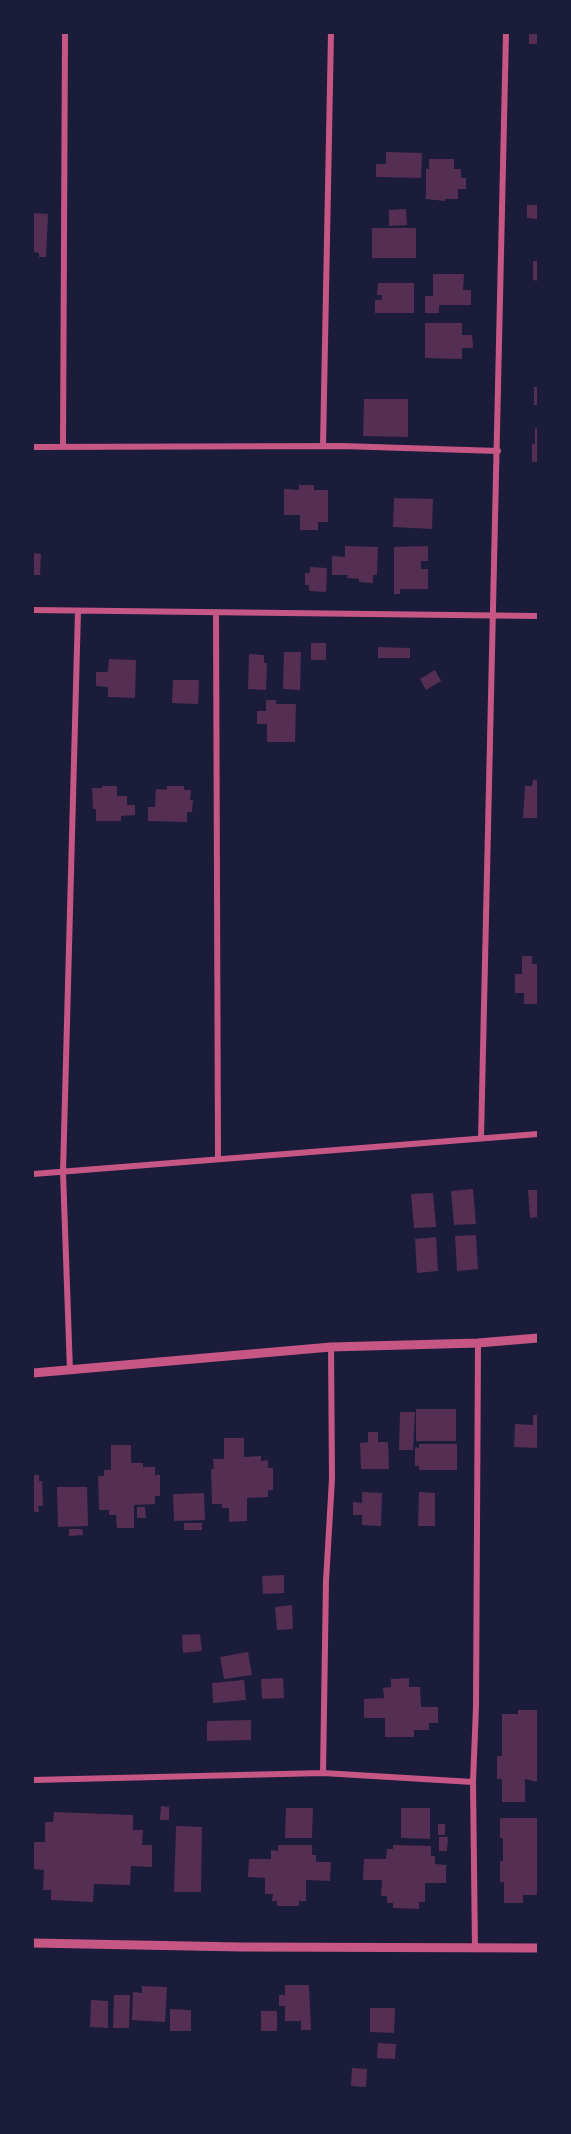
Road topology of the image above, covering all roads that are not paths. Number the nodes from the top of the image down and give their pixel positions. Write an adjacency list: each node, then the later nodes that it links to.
1 (64, 33): 6 (street)
2 (331, 33): 4 (street)
3 (506, 33): 7 (street)
4 (323, 446): 6 (street); 7 (street)
5 (33, 447): 6 (street)
6 (63, 447)
7 (498, 451): 12 (street)
8 (33, 610): 9 (street)
9 (78, 611): 10 (street); 16 (street)
10 (216, 613): 12 (street); 15 (street)
11 (538, 616): 12 (street)
12 (494, 617): 14 (street)
13 (538, 1134): 14 (street)
14 (481, 1138): 15 (street)
15 (218, 1159): 16 (street)
16 (63, 1172): 17 (street); 21 (street)
17 (33, 1174)
18 (538, 1338): 19 (street)
19 (478, 1342): 20 (street); 25 (street)
20 (331, 1347): 21 (street); 23 (street)
21 (70, 1371): 22 (street)
22 (33, 1373)
23 (323, 1773): 24 (street); 25 (street)
24 (33, 1780)
25 (473, 1782): 28 (street)
26 (33, 1943): 28 (street)
27 (538, 1948): 28 (street)
28 (475, 1949)

